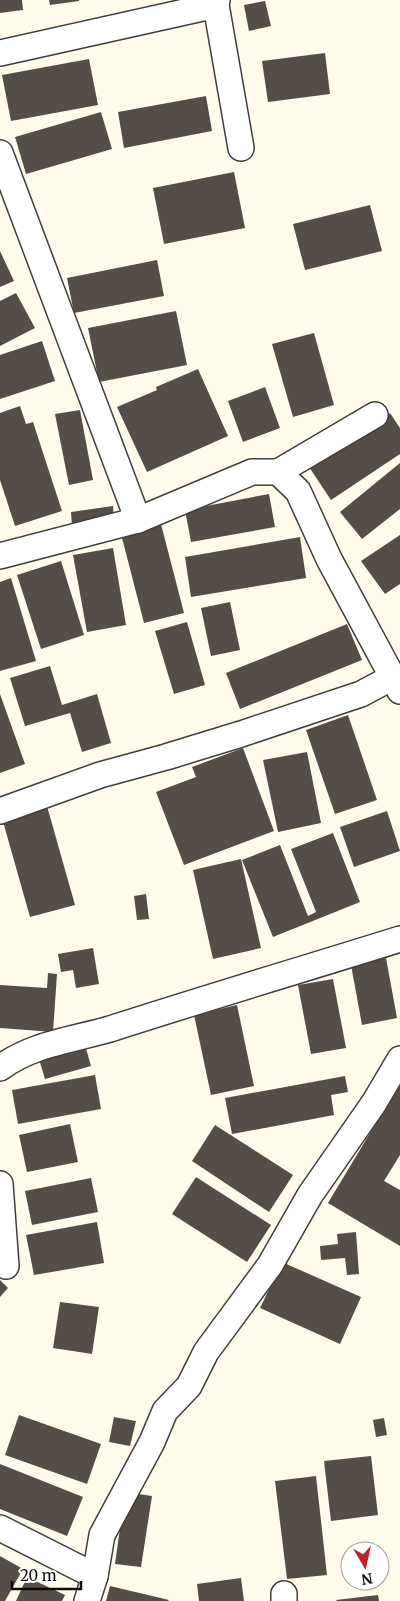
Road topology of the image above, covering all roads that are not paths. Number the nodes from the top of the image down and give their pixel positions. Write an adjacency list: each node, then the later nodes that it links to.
1 (216, 3): 2 (street); 3 (street)
2 (0, 53)
3 (241, 148)
4 (3, 169): 7 (street)
5 (374, 415): 6 (street)
6 (278, 472): 7 (street); 9 (street)
7 (138, 520): 8 (street)
8 (0, 556)
9 (396, 684): 10 (street)
10 (0, 811)
11 (400, 939): 13 (street)
12 (400, 1060): 17 (street)
13 (0, 1068)
14 (0, 1184): 15 (street)
15 (6, 1266)
16 (0, 1528): 17 (street)
17 (95, 1576): 18 (street)
18 (86, 1601)

